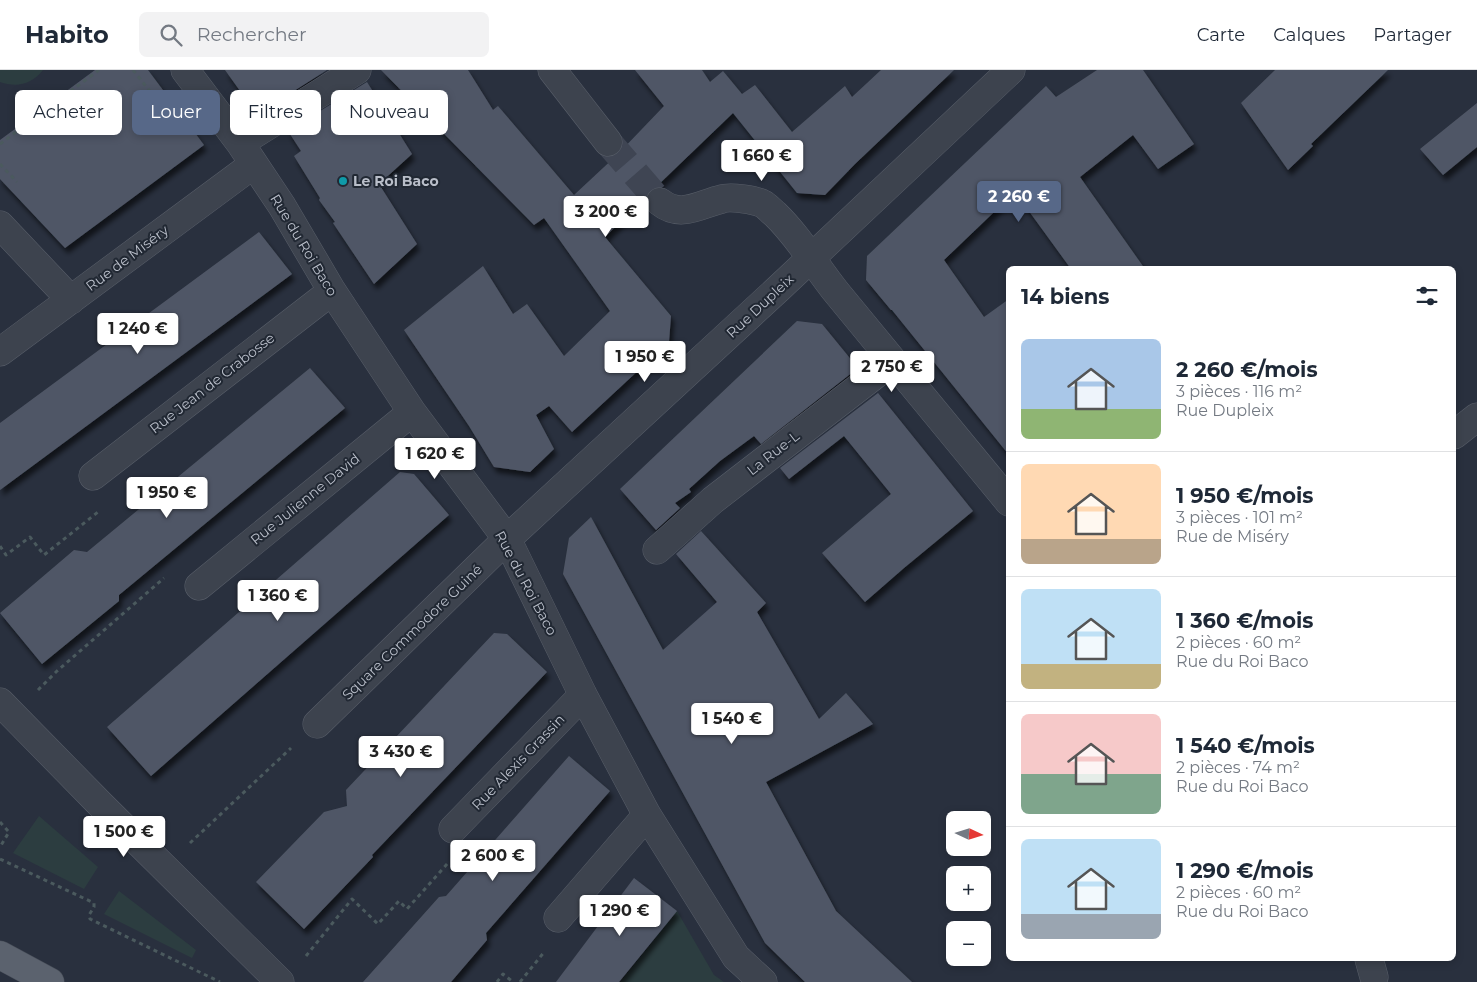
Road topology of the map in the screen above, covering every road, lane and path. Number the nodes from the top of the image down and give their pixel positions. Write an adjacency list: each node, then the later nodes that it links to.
1 (99, 70): 9 (path)
2 (133, 70): 7 (path)
3 (185, 70): 10 (street, Rue du Roi Baco)
4 (357, 70): 10 (street, Rue de Miséry)
5 (552, 70): 8 (street)
6 (1011, 70): 15 (street, Rue Dupleix)
7 (149, 90)
8 (608, 142)
9 (1, 143)
10 (247, 153): 16 (street, Rue du Roi Baco); 17 (street, Rue de Miséry)
11 (0, 164): 12 (path)
12 (17, 182)
13 (660, 202): 15 (street)
14 (0, 225): 17 (street)
15 (811, 257): 19 (street); 26 (street, Rue Dupleix)
16 (332, 291): 20 (street, Rue du Roi Baco); 23 (street, Rue Jean de Crabosse)
17 (70, 300): 18 (street, Rue de Miséry)
18 (0, 352)
19 (893, 361): 24 (street); 28 (street, La Rue-L)
20 (412, 412): 26 (street, Rue du Roi Baco); 30 (street, Rue Julienne David)
21 (1477, 417): 22 (street)
22 (1456, 433)
23 (93, 476)
24 (1006, 498)
25 (99, 511): 27 (path)
26 (507, 540): 32 (street, Rue du Roi Baco); 34 (street, Square Commodore Guiné)
27 (0, 546)
28 (657, 550)
29 (169, 574): 31 (path)
30 (199, 586)
31 (57, 671)
32 (583, 695): 36 (street, Rue du Roi Baco); 39 (street, Rue Alexis Grassin)
33 (0, 702): 49 (street)
34 (317, 724)
35 (295, 744): 38 (path)
36 (647, 814): 43 (street); 53 (street, Rue du Roi Baco)
37 (0, 822): 40 (path)
38 (209, 826)
39 (453, 829)
40 (0, 846)
41 (453, 856): 44 (path)
42 (0, 859): 48 (path)
43 (558, 918)
44 (316, 943)
45 (548, 948): 52 (path)
46 (0, 954): 47 (main road)
47 (50, 982)
48 (220, 982)
49 (280, 982)
50 (496, 982): 51 (path)
51 (513, 982)
52 (520, 982)
53 (763, 982)

